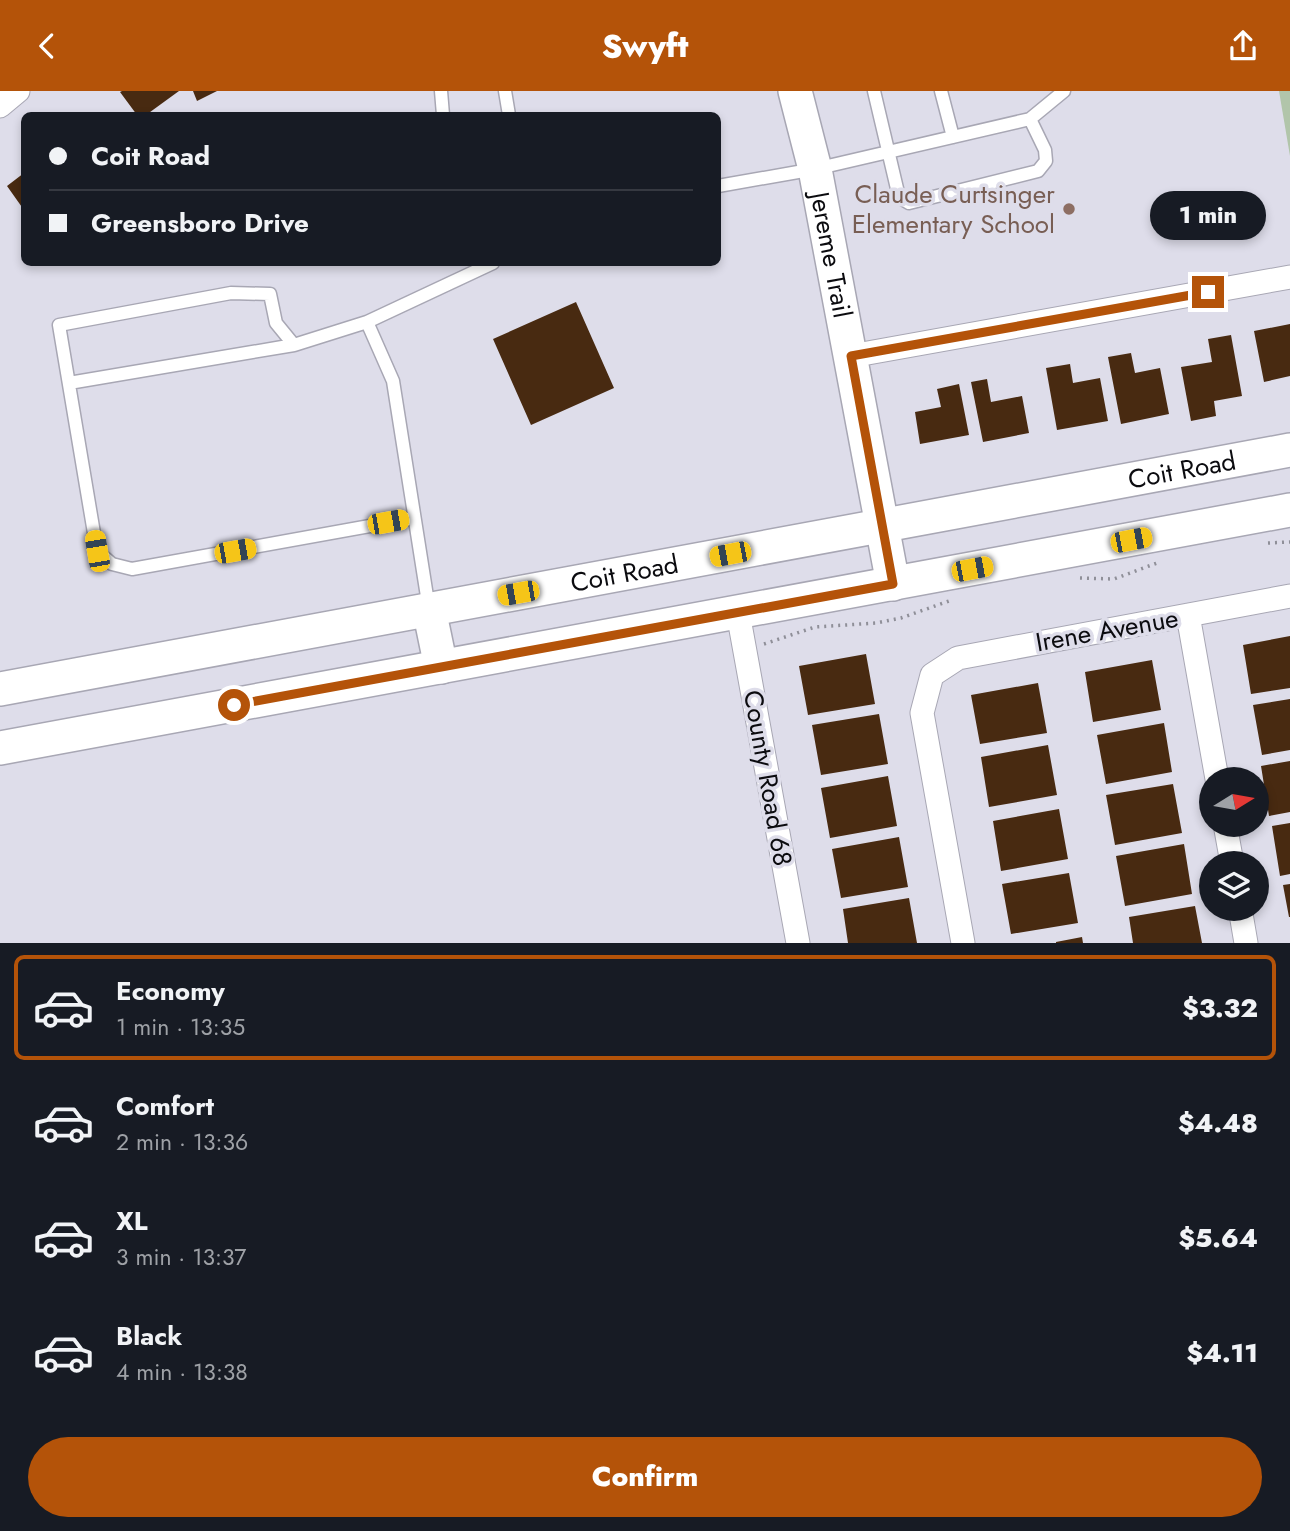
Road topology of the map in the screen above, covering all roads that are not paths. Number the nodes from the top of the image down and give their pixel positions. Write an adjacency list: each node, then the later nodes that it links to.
1 (18, 91): 8 (street)
2 (441, 91): 9 (lane)
3 (505, 91): 10 (lane)
4 (795, 91): 14 (main road, Jereme Trail)
5 (874, 91): 13 (lane)
6 (941, 91): 12 (lane)
7 (1065, 91): 11 (lane)
8 (0, 106)
9 (443, 112)
10 (508, 112)
11 (1030, 119): 12 (lane); 13 (lane)
12 (953, 137): 13 (lane)
13 (888, 153): 14 (lane)
14 (815, 169): 15 (lane); 20 (main road, Jereme Trail)
15 (721, 185)
16 (472, 267): 18 (lane)
17 (1290, 277): 20 (street)
18 (366, 322): 19 (lane); 24 (lane)
19 (294, 345): 21 (lane); 21 (lane)
20 (851, 356): 25 (main road, Jereme Trail)
21 (69, 383): 24 (lane)
22 (1290, 450): 25 (main road, Coit Road)
23 (1290, 510): 26 (main road)
24 (414, 518): 28 (lane)
25 (883, 525): 26 (main road, Jereme Trail); 28 (main road, Coit Road)
26 (893, 584): 29 (main road)
27 (1290, 596): 30 (street, Irene Avenue)
28 (429, 609): 31 (main road); 32 (main road, Coit Road)
29 (738, 613): 31 (main road); 36 (street, County Road 68)
30 (1188, 615): 34 (street); 37 (street, Irene Avenue)
31 (441, 667): 33 (main road)
32 (0, 689)
33 (0, 748)
34 (1215, 767)
35 (1243, 921): 38 (street)
36 (797, 943)
37 (963, 943)
38 (1247, 943)

